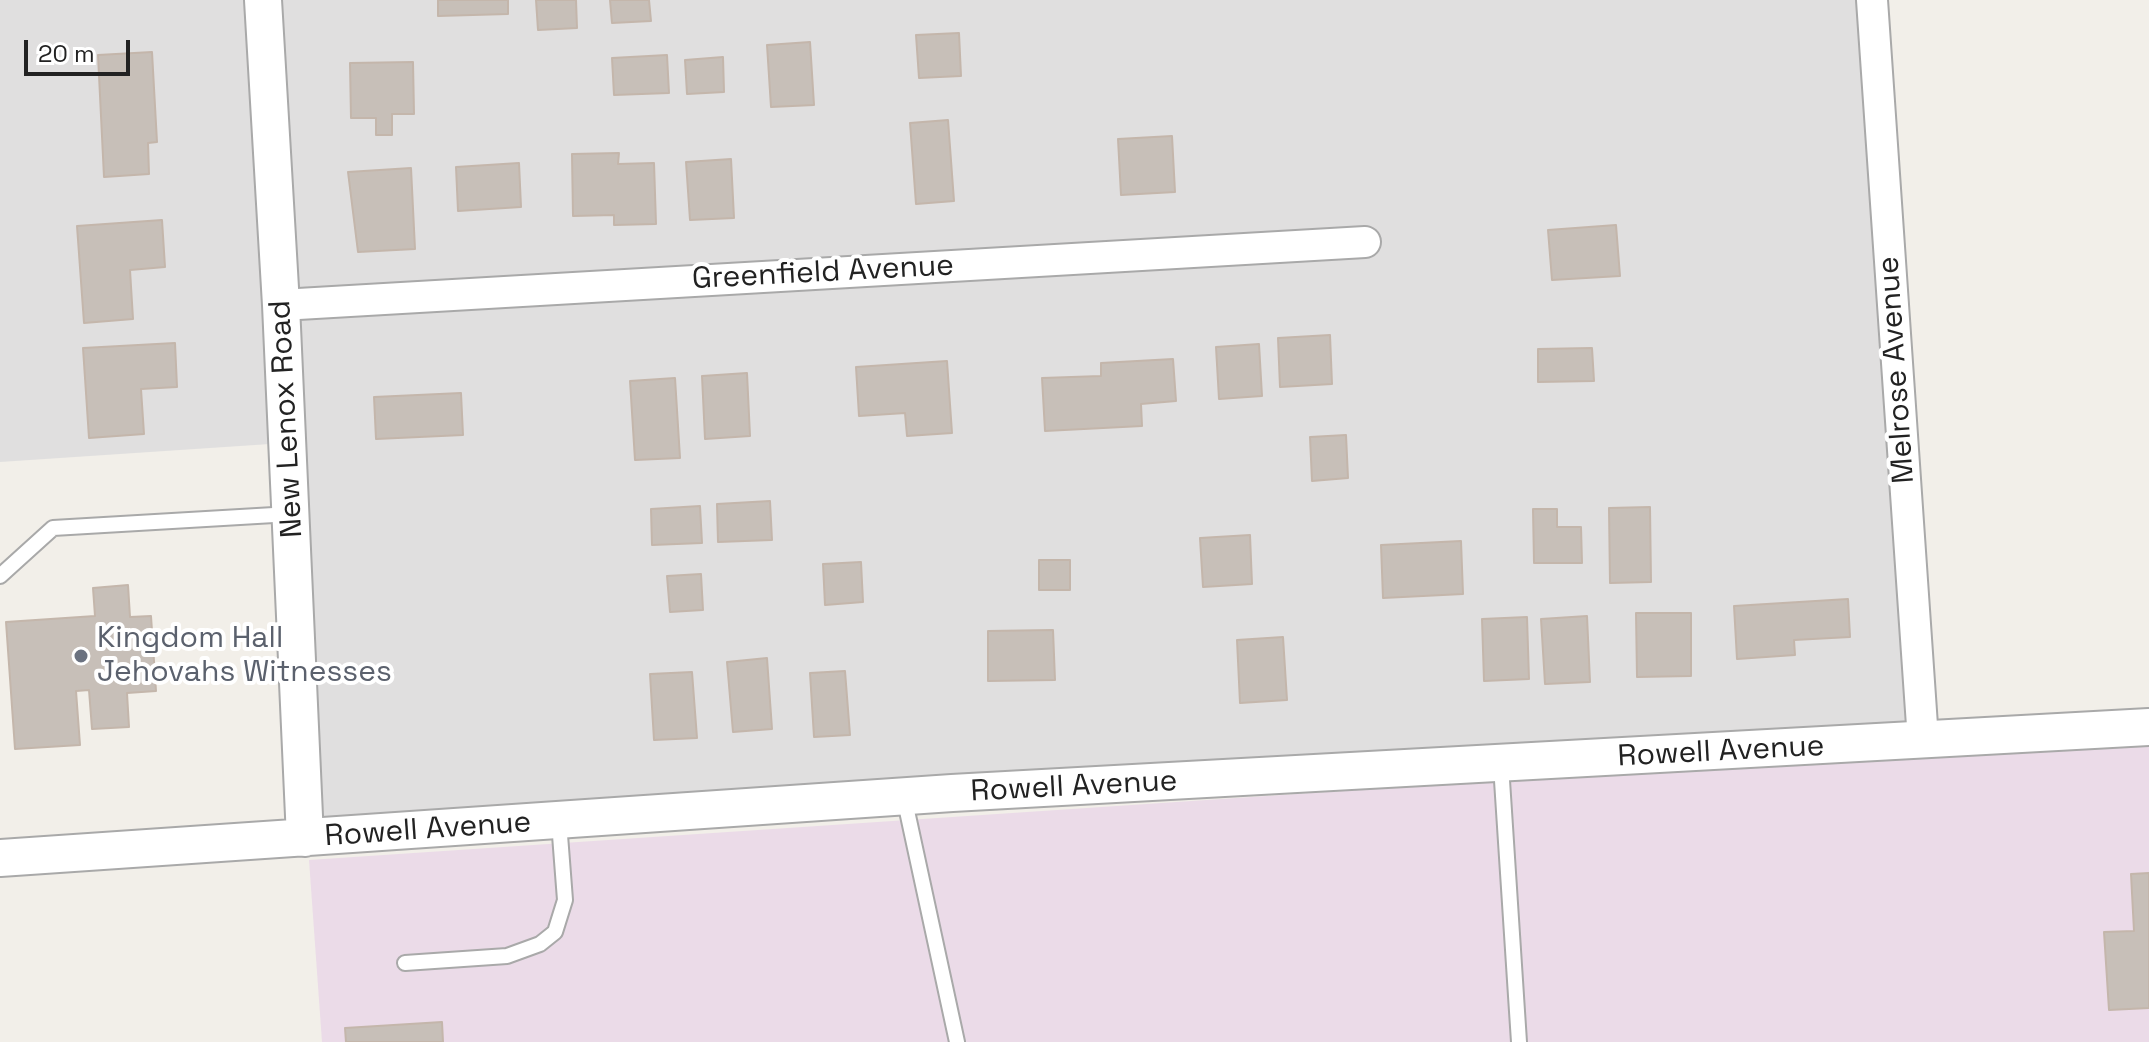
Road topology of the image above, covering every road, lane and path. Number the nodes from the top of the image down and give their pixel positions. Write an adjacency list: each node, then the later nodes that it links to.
1 (263, 0): 4 (street, New Lenox Road)
2 (1872, 0): 8 (street, Melrose Avenue)
3 (1365, 242): 4 (street, Greenfield Avenue)
4 (281, 305): 5 (street, New Lenox Road)
5 (291, 514): 6 (lane); 12 (street, New Lenox Road)
6 (0, 576)
7 (2149, 727): 8 (street, Rowell Avenue)
8 (1923, 740): 9 (street, Rowell Avenue)
9 (1501, 765): 10 (street, Rowell Avenue); 16 (lane)
10 (904, 797): 11 (street, Rowell Avenue); 15 (lane)
11 (559, 822): 12 (street, Rowell Avenue); 14 (lane)
12 (305, 838): 13 (street, Rowell Avenue)
13 (0, 858)
14 (405, 963)
15 (957, 1042)
16 (1519, 1042)

